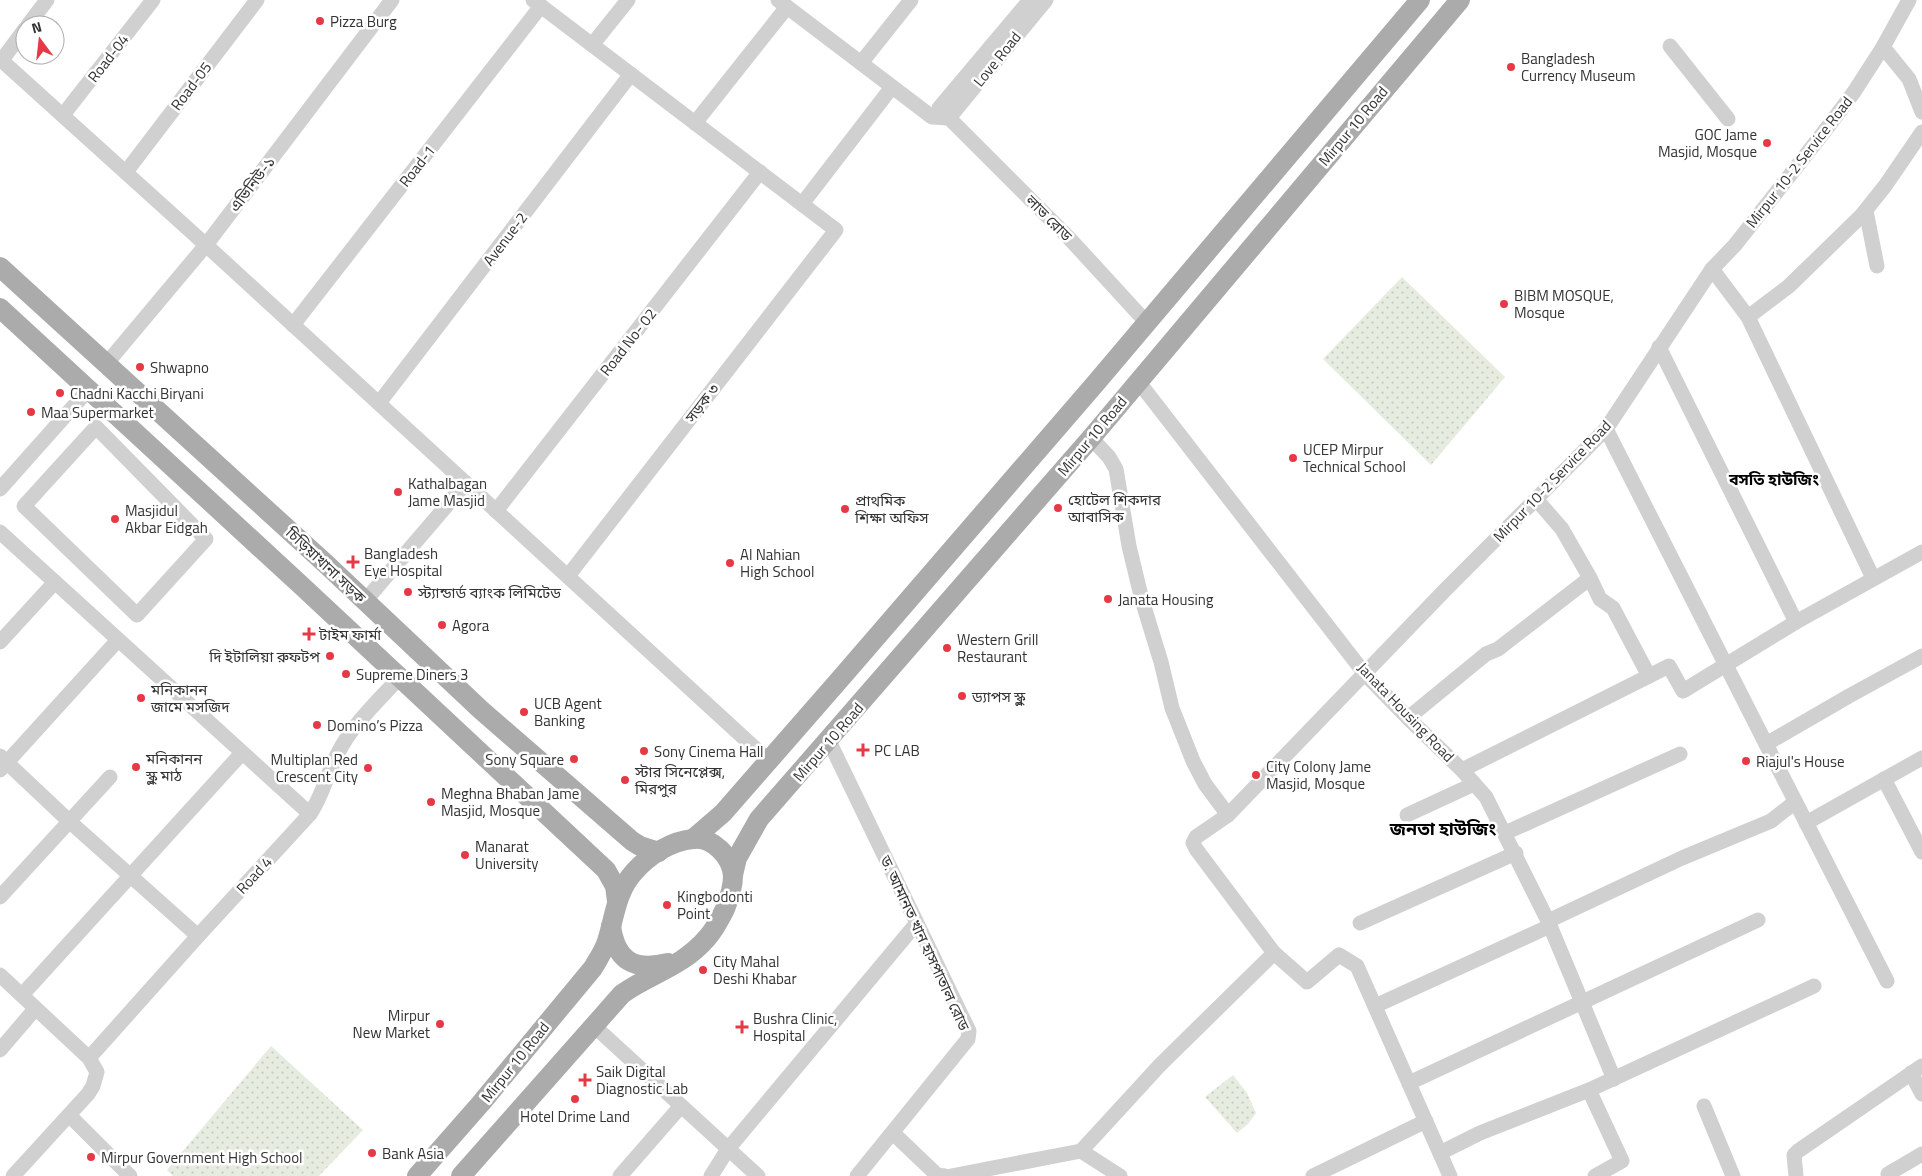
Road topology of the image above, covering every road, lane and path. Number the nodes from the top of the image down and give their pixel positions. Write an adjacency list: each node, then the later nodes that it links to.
1 (47, 0): 14 (street)
2 (153, 0): 26 (street, Road-04)
3 (257, 0): 33 (street, Road-05)
4 (392, 0): 37 (street, এভিনিউ-১)
5 (628, 0): 16 (street)
6 (911, 0): 20 (street)
7 (1030, 0): 23 (street, Love Road)
8 (1046, 0): 28 (street, Love Road)
9 (1420, 0): 24 (main road, Mirpur 10 Road)
10 (1460, 0): 31 (main road, Mirpur 10 Road)
11 (1909, 0): 18 (street, Mirpur 10-2 Service Road)
12 (537, 3): 16 (street); 44 (street, Road-1)
13 (783, 4): 20 (street); 30 (street)
14 (36, 15)
15 (15, 42): 19 (street)
16 (592, 45): 21 (street)
17 (1670, 46): 29 (street)
18 (1883, 47): 25 (street); 40 (street, Mirpur 10-2 Service Road)
19 (1, 59): 26 (street)
20 (861, 63): 22 (street)
21 (631, 74): 30 (street); 49 (street, Avenue-2)
22 (892, 87): 27 (street); 35 (street)
23 (946, 100): 27 (street, Love Road); 28 (street)
24 (1332, 104): 31 (main road); 43 (main road, Mirpur 10 Road)
25 (1922, 112)
26 (63, 115): 33 (street)
27 (932, 117): 28 (street)
28 (949, 118): 43 (street, লাভ রোড)
29 (1728, 119)
30 (695, 123): 34 (street)
31 (1356, 123): 47 (main road, Mirpur 10 Road)
32 (1922, 132): 36 (street)
33 (126, 172): 37 (street)
34 (760, 172): 35 (street); 55 (street, Road No- 02)
35 (802, 204): 58 (street, সড়ক ৩)
36 (1866, 211): 38 (street); 42 (street)
37 (206, 245): 44 (street); 46 (street, এভিনিউ-১)
38 (1877, 266)
39 (0, 267): 46 (main road, চিড়িয়াখানা সড়ক)
40 (1712, 268): 42 (street); 45 (street, Mirpur 10-2 Service Road)
41 (0, 308): 48 (main road)
42 (1748, 317): 60 (street)
43 (1147, 323): 78 (main road, Mirpur 10 Road)
44 (293, 325): 49 (street)
45 (1659, 347): 50 (street, Mirpur 10-2 Service Road); 64 (street)
46 (107, 363): 48 (main road); 62 (main road, চিড়িয়াখানা সড়ক)
47 (1138, 381): 51 (main road, Mirpur 10 Road); 69 (street, Janata Housing Road)
48 (89, 389): 53 (street); 71 (main road)
49 (379, 403): 52 (street)
50 (1606, 429): 54 (street, Mirpur 10-2 Service Road); 68 (street)
51 (1091, 438): 73 (main road, Mirpur 10 Road); 86 (street)
52 (466, 483): 55 (street); 62 (street)
53 (0, 489)
54 (1536, 499): 59 (street); 69 (street, Mirpur 10-2 Service Road)
55 (496, 511): 58 (street)
56 (0, 532): 61 (street)
57 (1922, 552): 60 (street)
58 (568, 576): 78 (street)
59 (1590, 578): 70 (street); 72 (street)
60 (1873, 578): 64 (street)
61 (55, 582): 65 (street); 66 (street)
62 (365, 602): 92 (main road, চিড়িয়াখানা সড়ক)
63 (137, 615): 63 (street)
64 (1796, 622): 68 (street)
65 (118, 640): 75 (street); 79 (street)
66 (0, 642)
67 (1922, 656): 74 (street)
68 (1726, 666): 70 (street); 74 (street)
69 (1365, 674): 72 (street, Janata Housing Road); 86 (street, Mirpur 10-2 Service Road)
70 (1649, 676): 80 (street)
71 (399, 678): 85 (street, Road 4); 98 (main road)
72 (1408, 718): 80 (street, Janata Housing Road)
73 (829, 741): 95 (main road, Mirpur 10 Road); 102 (street, ড. আমানত খান হাসপাতাল রোড)
74 (1766, 744): 84 (street)
75 (242, 753): 85 (street); 96 (street)
76 (1680, 754): 90 (street)
77 (1922, 758): 82 (street)
78 (768, 760): 91 (main road, Mirpur 10 Road)
79 (2, 763): 88 (street)
80 (1462, 770): 83 (street, Janata Housing Road)
81 (110, 777): 88 (street)
82 (1884, 779): 89 (street); 93 (street)
83 (1474, 784): 87 (street); 90 (street, Janata Housing Road)
84 (1795, 802): 89 (street); 101 (street)
85 (310, 814): 104 (street, Road 4)
86 (1228, 815): 105 (street, Mirpur 10-2 Service Road)
87 (1407, 815)
88 (68, 821): 96 (street); 97 (street)
89 (1806, 823): 108 (street)
90 (1505, 833): 94 (street, Janata Housing Road)
91 (694, 838): 92 (main road); 95 (main road)
92 (659, 852): 98 (main road)
93 (1922, 852)
94 (1516, 853): 100 (street); 101 (street, Janata Housing Road)
95 (733, 875): 106 (main road)
96 (130, 876): 104 (street); 110 (street)
97 (0, 897)
98 (617, 901): 103 (main road)
99 (1758, 920): 111 (street)
100 (1360, 923)
101 (1550, 923): 111 (street, Janata Housing Road); 112 (street)
102 (916, 924): 126 (street, ড. আমানত খান হাসপাতাল রোড); 127 (street)
103 (609, 935): 106 (main road); 136 (main road, Mirpur 10 Road)
104 (198, 936): 116 (street, Road 4)
105 (1274, 954): 112 (street); 128 (street)
106 (687, 957): 114 (main road)
107 (0, 975): 110 (street)
108 (1887, 981)
109 (1814, 986): 118 (street)
110 (22, 995): 113 (street)
111 (1583, 1001): 118 (street, Janata Housing Road); 119 (street)
112 (1374, 1006): 119 (street)
113 (35, 1009): 115 (street); 116 (street)
114 (593, 1025): 122 (street); 137 (main road)
115 (0, 1050)
116 (89, 1058): 124 (street)
117 (1916, 1070): 121 (street); 148 (street)
118 (1614, 1079): 120 (street)
119 (1409, 1083): 125 (street)
120 (1589, 1090): 129 (street); 132 (street)
121 (1922, 1094)
122 (681, 1106): 127 (street); 138 (street)
123 (1704, 1106): 147 (street)
124 (69, 1115): 134 (street); 135 (street)
125 (1426, 1120): 129 (street); 144 (street)
126 (893, 1133): 141 (street, ড. আমানত খান হাসপাতাল রোড); 142 (street)
127 (728, 1149): 139 (street); 140 (street)
128 (1081, 1151): 131 (street); 143 (street)
129 (1440, 1153): 145 (street)
130 (1922, 1154): 133 (street)
131 (1018, 1170): 142 (street)
132 (1612, 1172): 146 (street)
133 (1888, 1174)
134 (13, 1176)
135 (130, 1176)
136 (417, 1176)
137 (460, 1176)
138 (620, 1176)
139 (711, 1176)
140 (758, 1176)
141 (857, 1176)
142 (943, 1176)
143 (1120, 1176)
144 (1313, 1176)
145 (1450, 1176)
146 (1595, 1176)
147 (1734, 1176)
148 (1796, 1176)

